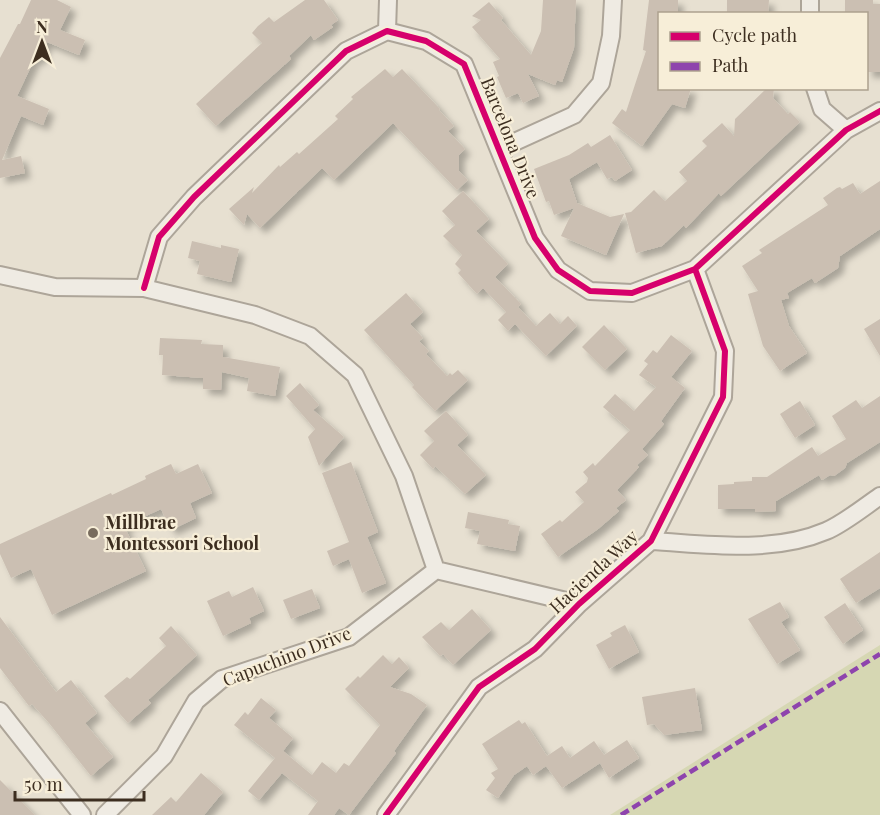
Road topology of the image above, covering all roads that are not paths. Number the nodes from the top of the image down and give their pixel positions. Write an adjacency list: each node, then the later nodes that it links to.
1 (388, 0): 3 (street)
2 (613, 0): 7 (street)
3 (387, 31): 7 (street, Barcelona Drive); 10 (street)
4 (815, 90): 6 (street)
5 (880, 111): 6 (street, Barcelona Drive)
6 (846, 130): 8 (street, Barcelona Drive)
7 (499, 149): 8 (street, Barcelona Drive)
8 (694, 269): 12 (street, Hacienda Way)
9 (0, 275): 10 (street)
10 (144, 288): 13 (street)
11 (880, 496): 12 (street)
12 (651, 541): 14 (street, Hacienda Way)
13 (436, 570): 14 (street); 17 (street, Capuchino Drive)
14 (579, 604): 18 (street, Hacienda Way)
15 (0, 711): 16 (street)
16 (82, 815)
17 (105, 815)
18 (386, 815)

